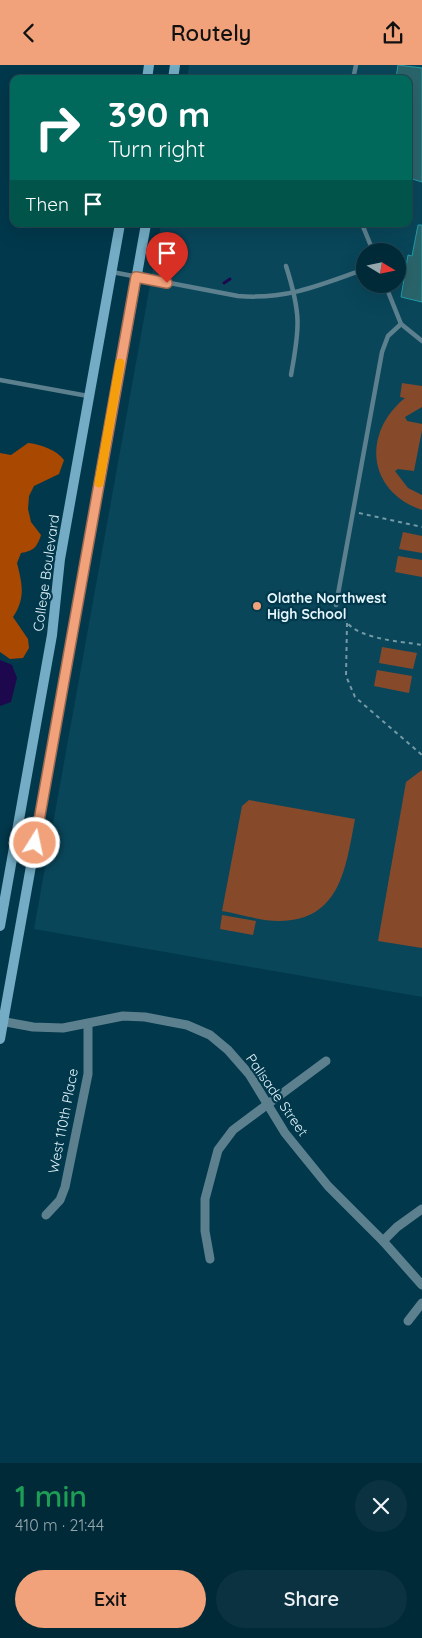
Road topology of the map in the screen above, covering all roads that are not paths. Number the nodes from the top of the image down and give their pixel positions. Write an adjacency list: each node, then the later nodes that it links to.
1 (120, 227): 6 (main road, College Boulevard)
2 (145, 227): 8 (main road)
3 (363, 227): 4 (lane)
4 (370, 243)
5 (286, 266): 9 (lane)
6 (112, 272): 8 (lane); 15 (main road, College Boulevard)
7 (356, 272): 9 (lane)
8 (136, 277): 9 (lane); 18 (main road)
9 (294, 293): 13 (lane)
10 (389, 293): 11 (lane)
11 (401, 324): 12 (lane); 16 (lane)
12 (422, 341)
13 (291, 375)
14 (0, 380): 15 (lane)
15 (89, 396): 17 (main road, College Boulevard)
16 (336, 605)
17 (0, 926)
18 (1, 1021): 19 (street, Palisade Street); 20 (main road)
19 (88, 1024): 22 (street, Palisade Street); 24 (street, West 110th Place)
20 (0, 1039)
21 (326, 1061): 22 (street)
22 (266, 1105): 25 (street, Palisade Street); 26 (street)
23 (422, 1209): 25 (street)
24 (46, 1215)
25 (383, 1241): 27 (street, Palisade Street)
26 (210, 1259)
27 (422, 1285)
28 (422, 1303): 29 (street)
29 (408, 1321)

